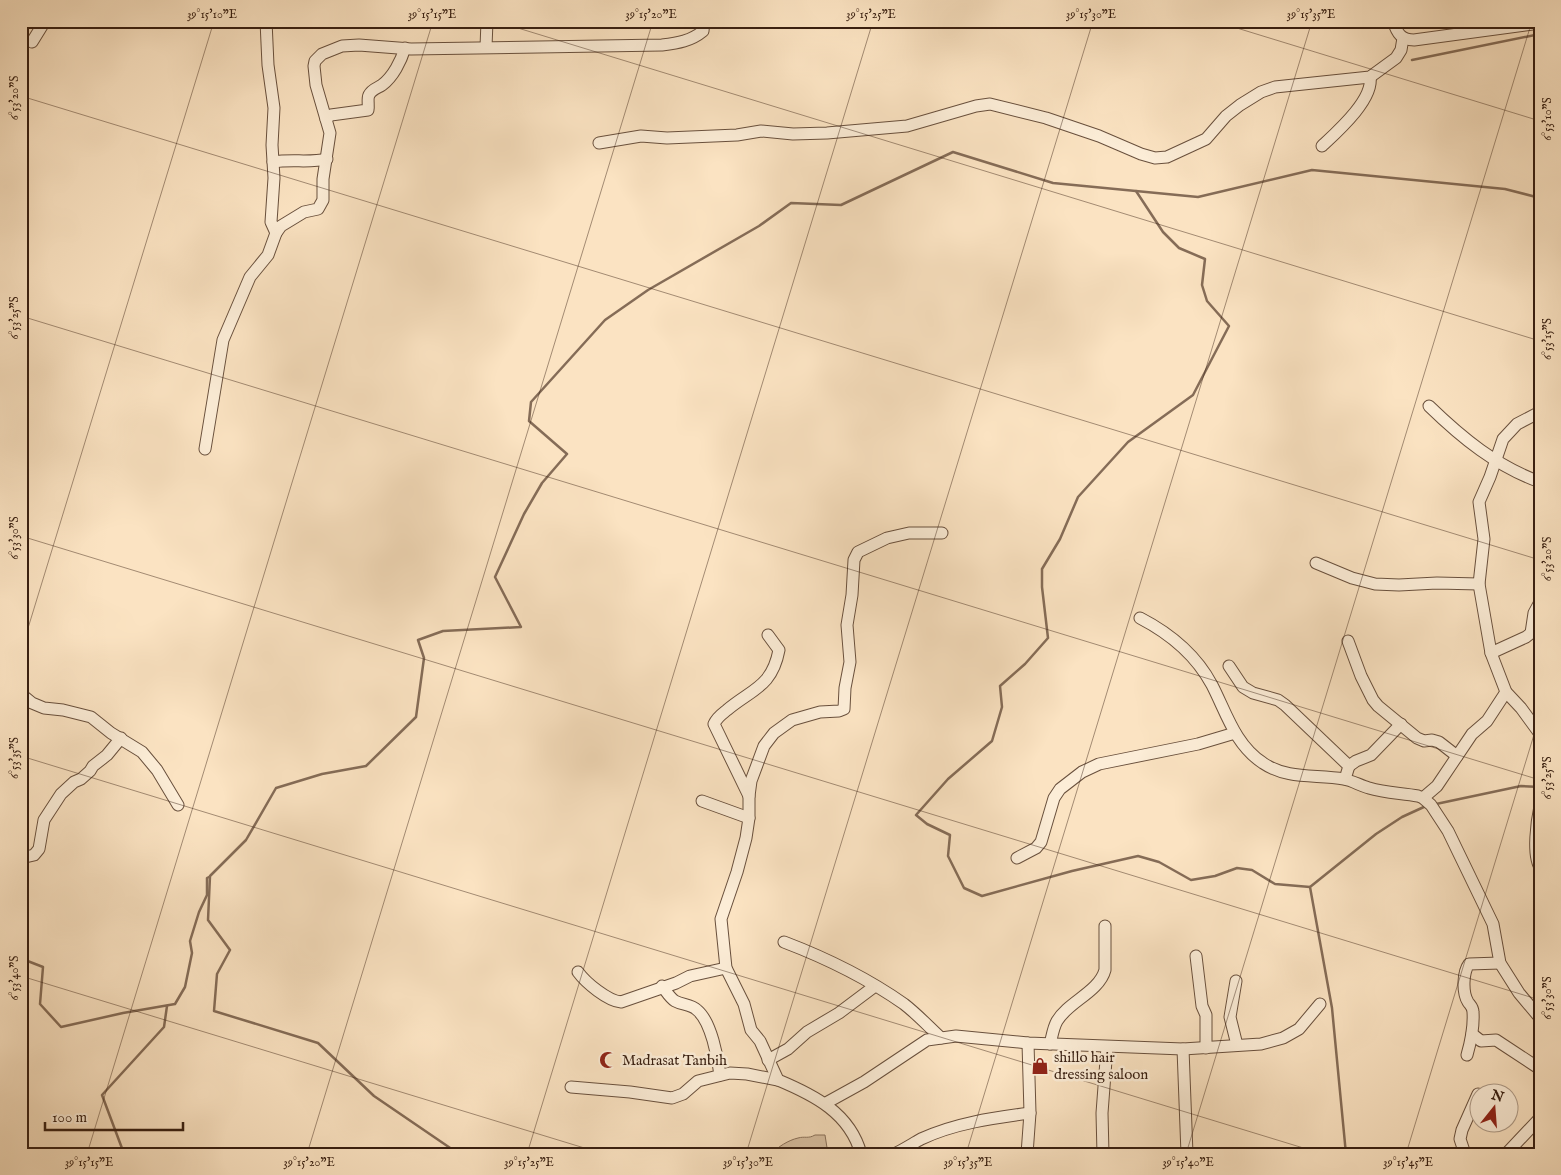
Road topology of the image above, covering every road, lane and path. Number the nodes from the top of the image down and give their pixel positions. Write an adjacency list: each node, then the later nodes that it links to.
1 (45, 21): 8 (street)
2 (266, 21): 16 (street)
3 (487, 21): 9 (street)
4 (704, 21): 9 (street)
5 (1394, 21): 7 (street)
6 (1540, 23): 7 (street)
7 (1403, 38): 11 (street)
8 (32, 42)
9 (486, 47): 10 (street)
10 (405, 48): 12 (street); 12 (street)
11 (1370, 77): 13 (street); 14 (street)
12 (326, 119): 15 (street)
13 (599, 143)
14 (1322, 146)
15 (327, 159): 16 (street); 17 (street)
16 (273, 162): 17 (street)
17 (276, 233): 20 (street)
18 (1430, 406): 21 (street)
19 (1540, 412): 21 (street)
20 (205, 449)
21 (1496, 461): 22 (street); 25 (street)
22 (1540, 482)
23 (942, 533): 41 (street)
24 (1316, 563): 25 (street)
25 (1479, 584): 30 (street)
26 (1540, 602): 30 (street)
27 (1140, 618): 35 (street)
28 (768, 635): 41 (street)
29 (1348, 641): 34 (street)
30 (1491, 653): 32 (street)
31 (1229, 666): 39 (street)
32 (1506, 692): 36 (street); 38 (street)
33 (21, 694): 37 (street)
34 (1401, 724): 38 (street); 39 (street)
35 (1234, 734): 40 (street); 48 (street)
36 (1540, 734)
37 (120, 738): 44 (street); 47 (street)
38 (1457, 756): 42 (street)
39 (1349, 766): 40 (street)
40 (1345, 779): 42 (street)
41 (749, 796): 46 (street)
42 (1423, 798): 53 (street)
43 (702, 801): 46 (street)
44 (178, 805)
45 (1540, 806): 49 (street)
46 (749, 818): 54 (street)
47 (21, 858)
48 (1017, 858)
49 (1540, 867)
50 (1105, 926): 64 (street)
51 (784, 942): 58 (street)
52 (1196, 956): 67 (street)
53 (1500, 963): 60 (street); 61 (street)
54 (726, 968): 57 (street); 70 (street)
55 (578, 972): 57 (street)
56 (1236, 981): 65 (street)
57 (662, 986): 72 (street)
58 (875, 986): 62 (street); 70 (street)
59 (1320, 1004): 65 (street)
60 (1540, 1018)
61 (1472, 1034): 69 (street); 71 (street)
62 (941, 1038): 63 (street); 75 (street)
63 (1028, 1043): 64 (street); 76 (street)
64 (1050, 1044): 66 (street)
65 (1237, 1045): 67 (street)
66 (1107, 1047): 68 (street); 82 (street)
67 (1206, 1048): 68 (street)
68 (1183, 1049): 83 (street)
69 (1467, 1055)
70 (768, 1060): 73 (street)
71 (1540, 1069)
72 (720, 1075): 73 (street); 74 (street)
73 (778, 1080): 75 (street)
74 (571, 1087)
75 (826, 1103): 79 (street)
76 (1030, 1113): 80 (street); 81 (street)
77 (1468, 1117): 84 (street)
78 (1540, 1118): 85 (street)
79 (861, 1154)
80 (894, 1154)
81 (1027, 1154)
82 (1104, 1154)
83 (1187, 1154)
84 (1465, 1154)
85 (1506, 1154)

